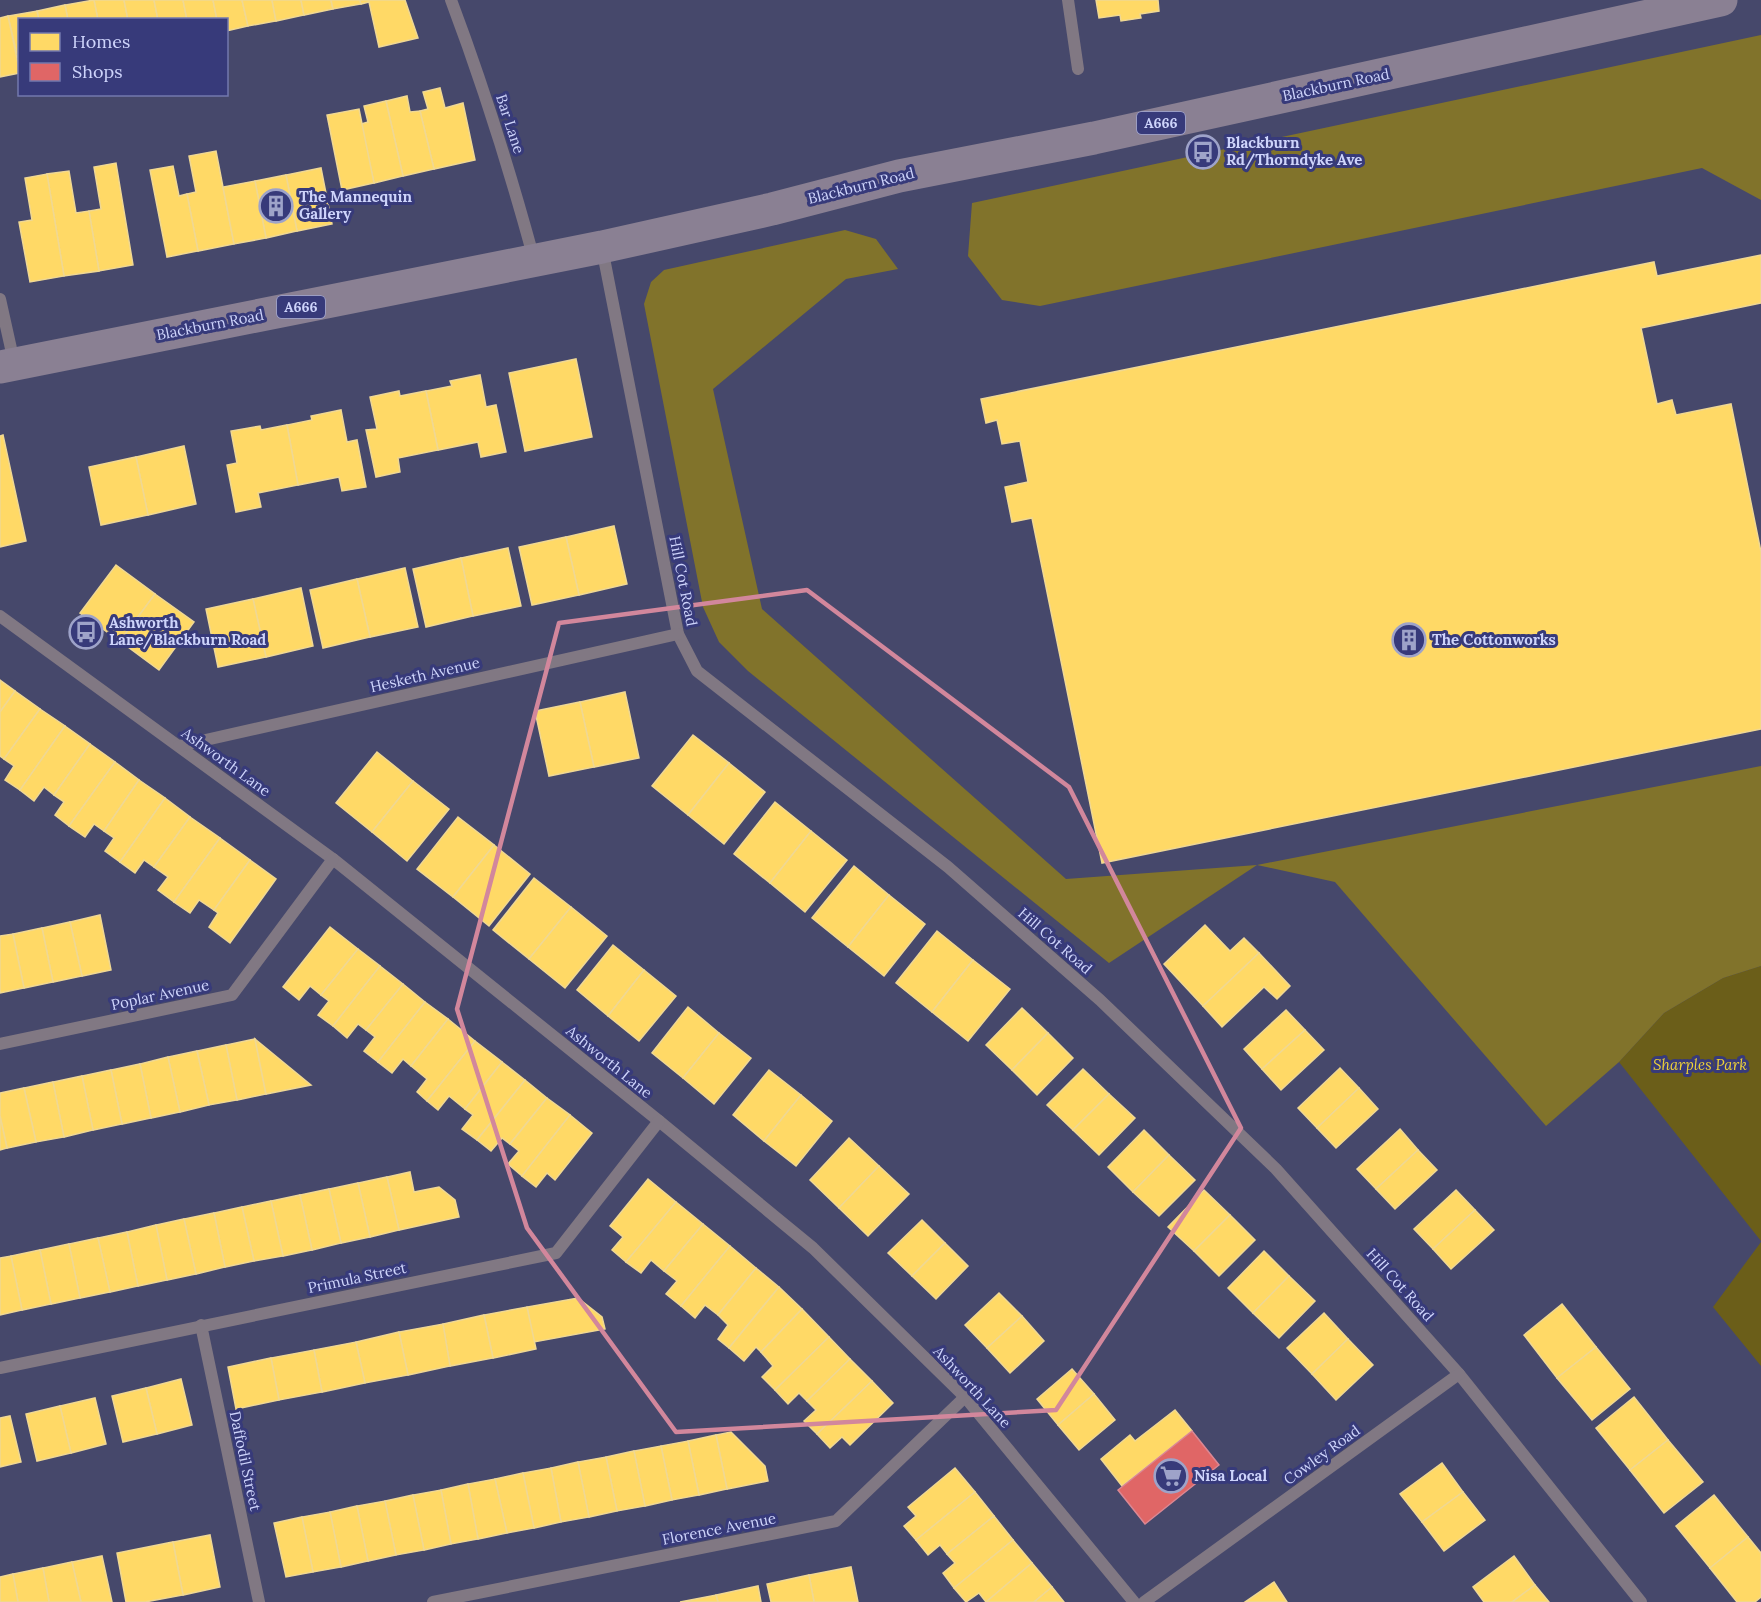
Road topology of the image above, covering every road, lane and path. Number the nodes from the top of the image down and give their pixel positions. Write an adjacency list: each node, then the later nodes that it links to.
1 (451, 0): 6 (street, Bar Lane)
2 (1068, 0): 4 (street)
3 (1721, 0): 5 (highway, Blackburn Road / A666)
4 (1078, 69)
5 (602, 247): 6 (highway, Blackburn Road / A666); 10 (street, Hill Cot Road)
6 (534, 261): 8 (highway, Blackburn Road / A666)
7 (0, 299): 8 (street)
8 (7, 365)
9 (0, 616): 11 (street, Ashworth Lane)
10 (678, 634): 11 (street, Hesketh Avenue); 17 (street, Hill Cot Road)
11 (179, 746): 12 (street, Ashworth Lane)
12 (333, 859): 13 (street, Poplar Avenue); 14 (street, Ashworth Lane)
13 (0, 1044)
14 (659, 1121): 15 (street, Primula Street); 18 (street, Ashworth Lane)
15 (201, 1325): 16 (street, Primula Street); 19 (street, Daffodil Street)
16 (0, 1368)
17 (1459, 1374): 22 (street, Cowley Road); 23 (street, Hill Cot Road)
18 (965, 1397): 20 (street, Florence Avenue); 21 (street, Ashworth Lane)
19 (259, 1602)
20 (433, 1602)
21 (1134, 1602)
22 (1144, 1602)
23 (1641, 1602)

